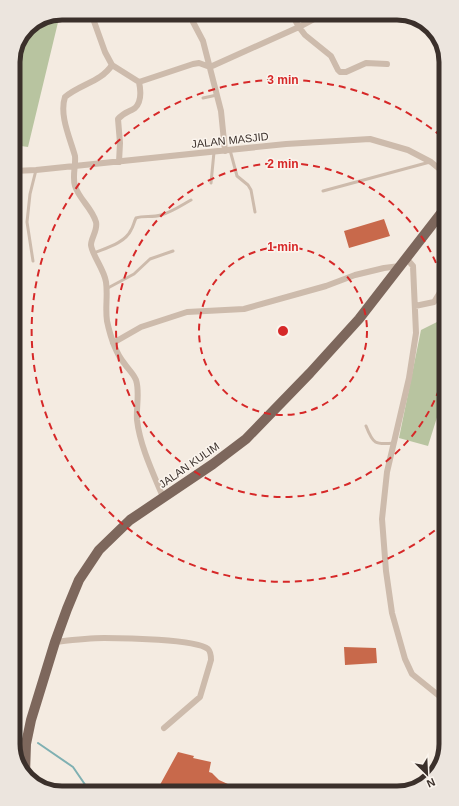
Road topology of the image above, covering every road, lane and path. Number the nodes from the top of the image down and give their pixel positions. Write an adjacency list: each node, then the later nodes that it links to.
1 (94, 20): 7 (street)
2 (193, 20): 8 (street)
3 (294, 20): 5 (street)
4 (312, 20): 5 (street)
5 (298, 27): 6 (street); 8 (street)
6 (387, 64)
7 (112, 65): 9 (street); 16 (street)
8 (210, 67): 9 (street); 10 (street)
9 (139, 82): 14 (street)
10 (217, 95): 11 (lane); 12 (street)
11 (203, 98)
12 (227, 151): 13 (street, JALAN MASJID); 15 (street, JALAN MASJID); 23 (lane)
13 (214, 152): 14 (street, JALAN MASJID); 20 (lane)
14 (119, 162): 16 (street, JALAN MASJID)
15 (431, 162): 17 (street, JALAN MASJID); 21 (lane)
16 (74, 166): 18 (street, JALAN MASJID); 26 (street)
17 (439, 169)
18 (36, 170): 19 (street, JALAN MASJID); 27 (lane)
19 (20, 171)
20 (211, 183)
21 (323, 191)
22 (191, 200): 26 (lane)
23 (255, 212)
24 (439, 216): 28 (main road, JALAN KULIM)
25 (173, 251): 29 (lane)
26 (94, 253): 29 (street)
27 (33, 261)
28 (403, 262): 31 (street); 32 (street); 35 (main road, JALAN KULIM)
29 (106, 289): 32 (street)
30 (439, 294): 31 (street)
31 (415, 306): 34 (street)
32 (113, 343): 35 (street)
33 (366, 426): 34 (lane)
34 (394, 443): 37 (street)
35 (164, 497): 36 (main road, JALAN KULIM)
36 (55, 642): 38 (street); 39 (main road, JALAN KULIM)
37 (439, 696)
38 (164, 728)
39 (25, 765)

